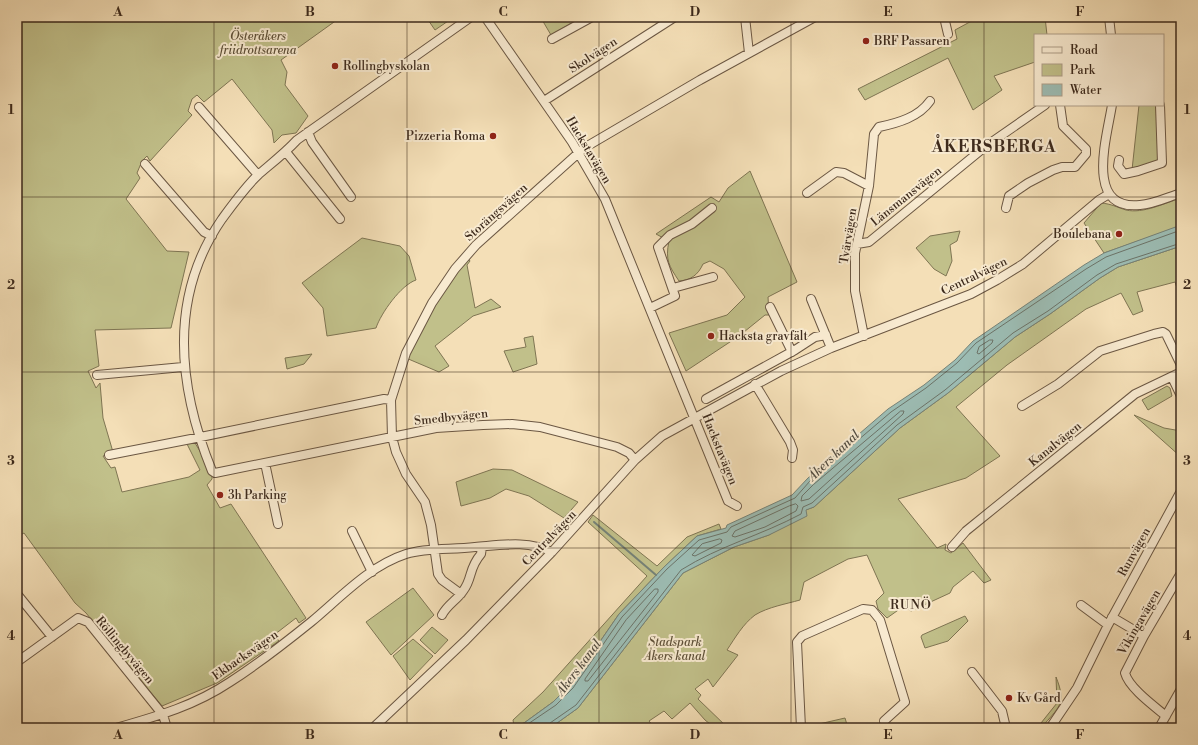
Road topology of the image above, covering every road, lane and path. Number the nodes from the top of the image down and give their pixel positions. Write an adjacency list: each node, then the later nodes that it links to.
1 (471, 17): 20 (street)
2 (485, 17): 13 (street, Hackstavägen)
3 (592, 17): 11 (street)
4 (675, 17): 13 (street, Skolvägen)
5 (744, 17): 12 (street)
6 (815, 17): 12 (street, Storängsvägen)
7 (944, 17): 9 (street)
8 (1109, 17): 10 (street)
9 (948, 34)
10 (1111, 34)
11 (552, 39)
12 (749, 53): 22 (street, Storängsvägen)
13 (544, 101): 22 (street, Hackstavägen)
14 (930, 101): 26 (street, Tvärvägen)
15 (1044, 106): 35 (street, Länsmansvägen)
16 (1060, 106): 32 (street)
17 (1112, 106): 29 (street)
18 (1160, 106): 23 (street)
19 (199, 107): 25 (street)
20 (308, 132): 21 (street); 30 (street)
21 (286, 152): 25 (street); 33 (street)
22 (579, 154): 39 (street, Hackstavägen); 53 (street, Storängsvägen)
23 (1119, 160)
24 (145, 164): 34 (street)
25 (258, 175): 34 (street)
26 (869, 186): 27 (street); 35 (street, Tvärvägen)
27 (808, 193)
28 (1181, 193): 29 (street)
29 (1108, 194): 42 (street, Centralvägen)
30 (351, 197)
31 (712, 208): 37 (street)
32 (1006, 208)
33 (340, 219)
34 (212, 236): 46 (street)
35 (857, 244): 42 (street, Tvärvägen)
36 (713, 277): 37 (street)
37 (673, 288): 39 (street)
38 (811, 299): 41 (street)
39 (650, 308): 55 (street, Hackstavägen)
40 (770, 308): 44 (street)
41 (826, 335): 43 (street); 44 (street)
42 (864, 336): 43 (street, Centralvägen)
43 (831, 348): 50 (street, Centralvägen)
44 (792, 352): 52 (street)
45 (1181, 364): 54 (street)
46 (183, 367): 48 (street); 57 (street)
47 (1181, 372): 49 (street, Kanalvägen)
48 (97, 375)
49 (1172, 377): 51 (street); 68 (street, Kanalvägen)
50 (755, 384): 55 (street, Centralvägen); 59 (street)
51 (1181, 396)
52 (706, 399)
53 (391, 400): 56 (street, Storängsvägen); 57 (street)
54 (1022, 406)
55 (695, 417): 60 (street, Centralvägen); 64 (street, Hackstavägen)
56 (392, 437): 60 (street, Smedbyvägen); 61 (street, Smedbyvägen); 69 (street, Storängsvägen)
57 (198, 438): 58 (street); 61 (street, Smedbyvägen)
58 (109, 455)
59 (792, 458)
60 (636, 460): 70 (street, Centralvägen)
61 (265, 463): 65 (street)
62 (1181, 491): 63 (street, Runvägen)
63 (1179, 503): 77 (street, Runvägen)
64 (737, 506)
65 (278, 524)
66 (352, 531): 71 (street)
67 (482, 547): 69 (street, Ekbacksvägen); 70 (street, Ekbacksvägen); 74 (street)
68 (952, 547)
69 (434, 549): 71 (street, Ekbacksvägen); 74 (street)
70 (552, 552): 88 (street, Centralvägen)
71 (372, 572): 83 (street, Ekbacksvägen)
72 (1181, 573): 78 (street, Vikingavägen)
73 (17, 594): 79 (street)
74 (461, 594): 76 (street)
75 (1081, 605): 77 (street)
76 (442, 615)
77 (1110, 621): 78 (street); 91 (street, Runvägen)
78 (1144, 636): 84 (street, Vikingavägen)
79 (52, 637): 80 (street, Röllingbyvägen); 83 (street, Röllingbyvägen)
80 (17, 662)
81 (972, 672): 90 (street)
82 (1181, 689): 84 (street)
83 (163, 715): 86 (street, Ekbacksvägen); 87 (street, Röllingbyvägen)
84 (1166, 716): 92 (street)
85 (884, 721): 89 (street)
86 (116, 728)
87 (167, 728)
88 (374, 728)
89 (801, 728)
90 (1006, 728)
91 (1050, 728)
92 (1159, 728)

